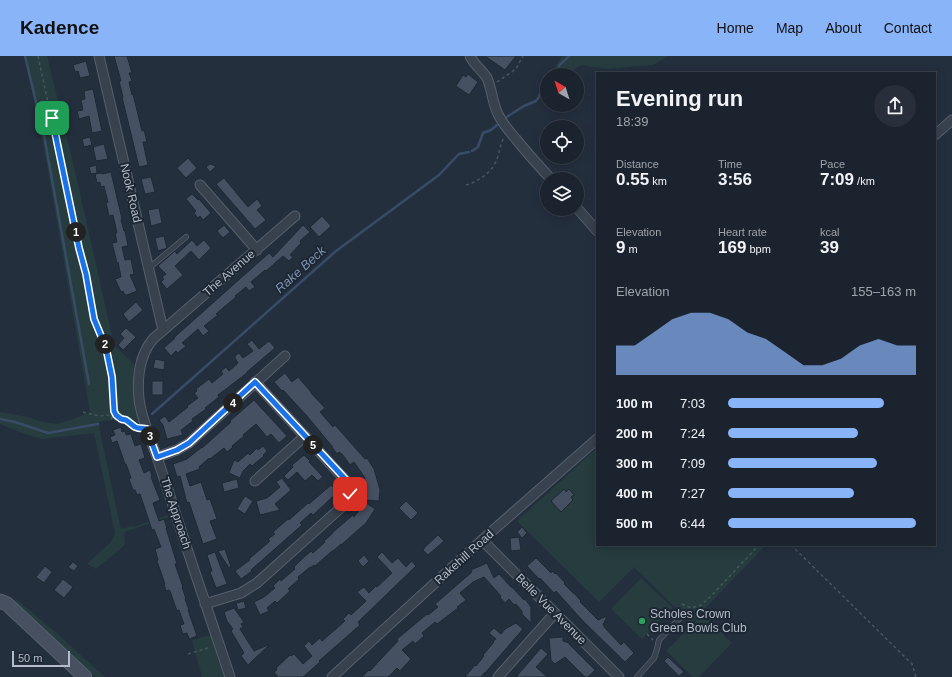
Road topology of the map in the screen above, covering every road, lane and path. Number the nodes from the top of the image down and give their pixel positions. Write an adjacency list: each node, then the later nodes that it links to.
1 (38, 56): 22 (path)
2 (99, 56): 17 (street, Nook Road)
3 (470, 56): 5 (street)
4 (523, 56): 5 (path)
5 (490, 86): 7 (street)
6 (952, 120): 8 (street)
7 (510, 131): 9 (street); 11 (path)
8 (936, 134)
9 (545, 172)
10 (200, 185): 16 (street)
11 (466, 185)
12 (295, 216): 16 (street, The Avenue)
13 (584, 216): 14 (street)
14 (596, 230)
15 (186, 237): 17 (lane)
16 (257, 250): 18 (street, The Avenue)
17 (149, 268): 18 (street, Nook Road)
18 (164, 330): 23 (street, The Approach)
19 (285, 356): 20 (street)
20 (255, 382): 24 (street); 26 (street)
21 (83, 412): 22 (path)
22 (121, 419): 23 (path)
23 (147, 429): 26 (street, The Approach)
24 (305, 436): 27 (street); 32 (street)
25 (596, 440): 28 (street, Rakehill Road)
26 (157, 457): 32 (street, The Approach)
27 (255, 481)
28 (482, 540): 34 (street, Belle Vue Avenue); 40 (street, Rakehill Road)
29 (758, 546): 33 (path)
30 (792, 546): 44 (path)
31 (0, 601): 38 (street)
32 (206, 604): 36 (street, The Approach)
33 (682, 604)
34 (555, 613): 41 (street); 42 (street, Belle Vue Avenue)
35 (681, 617): 43 (lane)
36 (220, 645): 37 (path); 39 (street, The Approach)
37 (188, 654)
38 (85, 677)
39 (230, 677)
40 (332, 677)
41 (498, 677)
42 (619, 677)
43 (637, 677)
44 (916, 677)

